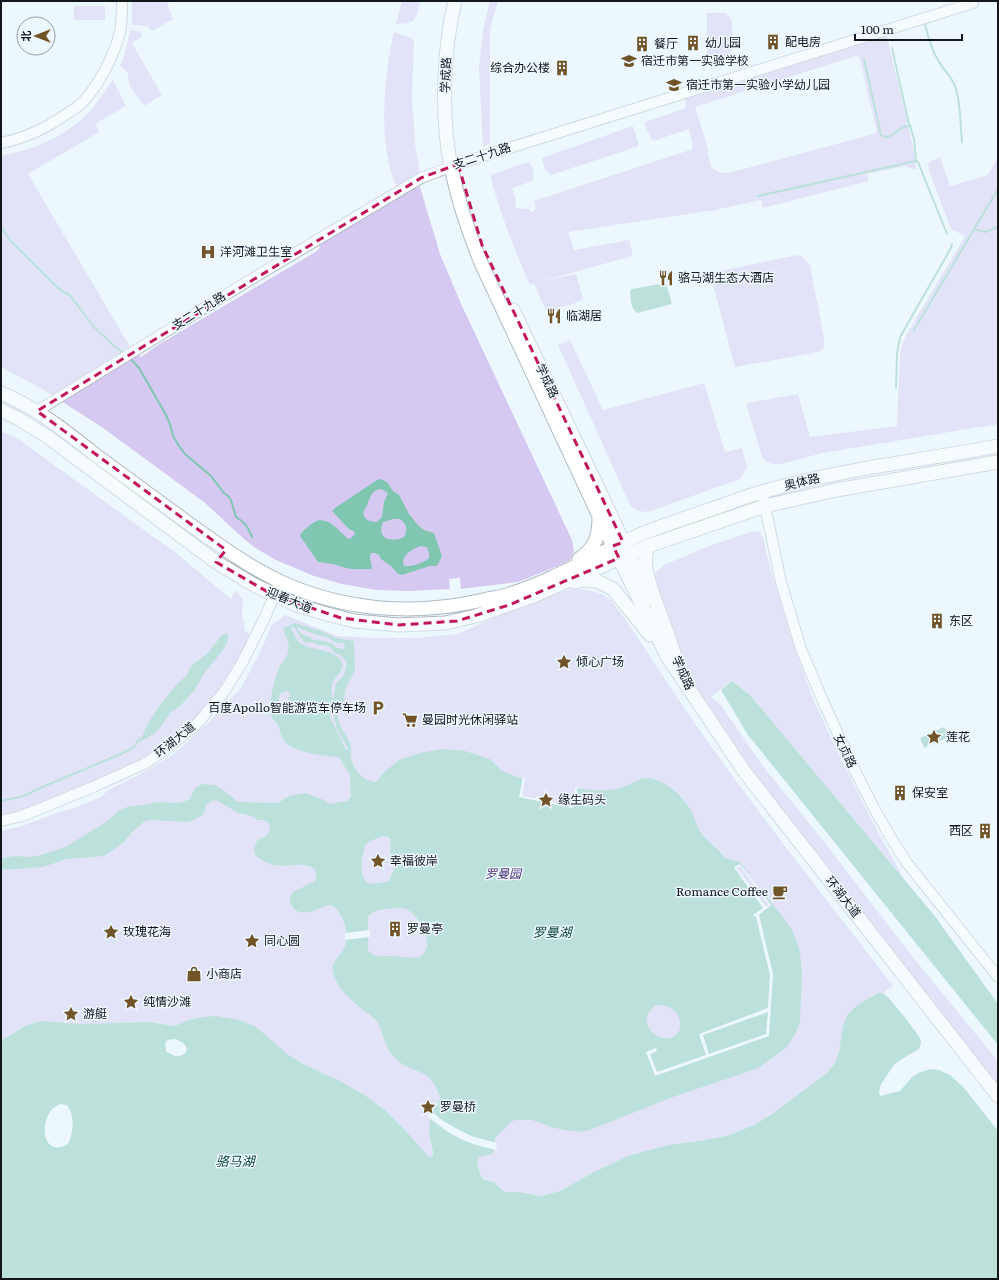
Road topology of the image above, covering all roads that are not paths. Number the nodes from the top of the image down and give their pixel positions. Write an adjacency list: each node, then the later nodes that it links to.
1 (122, 1): 5 (street)
2 (455, 1): 6 (main road, 学成路)
3 (463, 1): 6 (main road, 学成路)
4 (973, 2): 6 (street, 支二十九路)
5 (1, 143)
6 (454, 165): 9 (street, 支二十九路); 14 (main road, 学成路)
7 (1, 393): 9 (main road, 迎春大道)
8 (1, 410): 19 (main road, 迎春大道)
9 (37, 411): 17 (main road, 迎春大道)
10 (998, 446): 12 (main road, 奥体路)
11 (998, 462): 13 (main road, 奥体路)
12 (762, 492): 13 (street, 女贞路); 15 (main road, 奥体路)
13 (765, 506): 16 (main road, 奥体路); 28 (street, 女贞路)
14 (605, 515): 15 (main road); 18 (main road, 学成路); 21 (main road)
15 (646, 532): 18 (main road, 奥体路)
16 (648, 546): 18 (main road, 奥体路); 25 (main road)
17 (226, 550): 19 (main road); 20 (main road, 迎春大道)
18 (621, 550): 21 (main road, 迎春大道); 25 (main road, 学成路)
19 (216, 562): 22 (main road, 迎春大道)
20 (280, 581): 22 (street, 环湖大道); 23 (main road, 迎春大道)
21 (549, 583): 23 (main road, 迎春大道); 24 (main road, 迎春大道); 25 (main road)
22 (274, 595): 24 (main road, 迎春大道); 27 (street, 环湖大道)
23 (331, 600): 24 (main road)
24 (327, 614)
25 (671, 656): 26 (main road, 学成路)
26 (693, 694): 29 (main road, 环湖大道)
27 (1, 821)
28 (998, 977)
29 (998, 1096)

